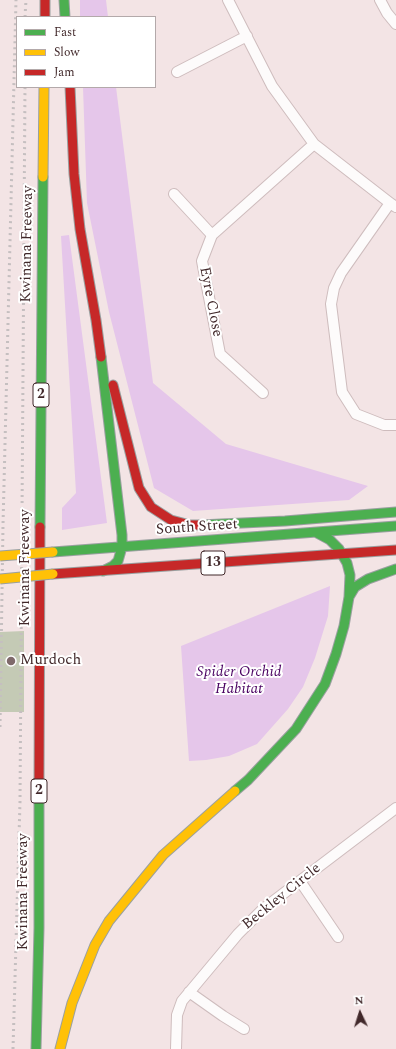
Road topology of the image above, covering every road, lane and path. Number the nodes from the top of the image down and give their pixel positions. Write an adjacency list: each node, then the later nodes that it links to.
1 (45, 0): 5 (highway)
2 (64, 0): 6 (highway)
3 (228, 0): 8 (street)
4 (380, 0): 7 (street)
5 (45, 16)
6 (66, 16)
7 (396, 24)
8 (247, 36): 9 (street); 12 (street)
9 (177, 72)
10 (44, 88): 36 (highway, Kwinana Freeway / 2)
11 (70, 88): 16 (highway)
12 (314, 144): 14 (street); 15 (street, Eyre Close)
13 (174, 194): 15 (street)
14 (393, 205): 18 (street)
15 (212, 235): 17 (street, Eyre Close)
16 (96, 320): 19 (highway); 22 (highway)
17 (263, 394)
18 (396, 425)
19 (396, 512)
20 (396, 526): 21 (highway, South Street / 13)
21 (317, 533): 22 (highway, South Street / 13); 24 (highway)
22 (122, 547): 25 (highway, South Street / 13, bridge); 27 (highway)
23 (396, 550): 24 (highway, 13)
24 (342, 554): 27 (highway, 13); 29 (highway)
25 (0, 556)
26 (396, 569): 29 (highway)
27 (103, 571): 28 (highway, 13, bridge)
28 (0, 579)
29 (349, 598): 37 (highway)
30 (392, 811): 31 (street); 32 (street, Beckley Circle)
31 (396, 821)
32 (300, 881): 33 (street); 34 (street, Beckley Circle)
33 (338, 937)
34 (189, 992): 35 (street); 38 (street, Beckley Circle)
35 (244, 1029)
36 (36, 1049)
37 (60, 1049)
38 (176, 1049)

